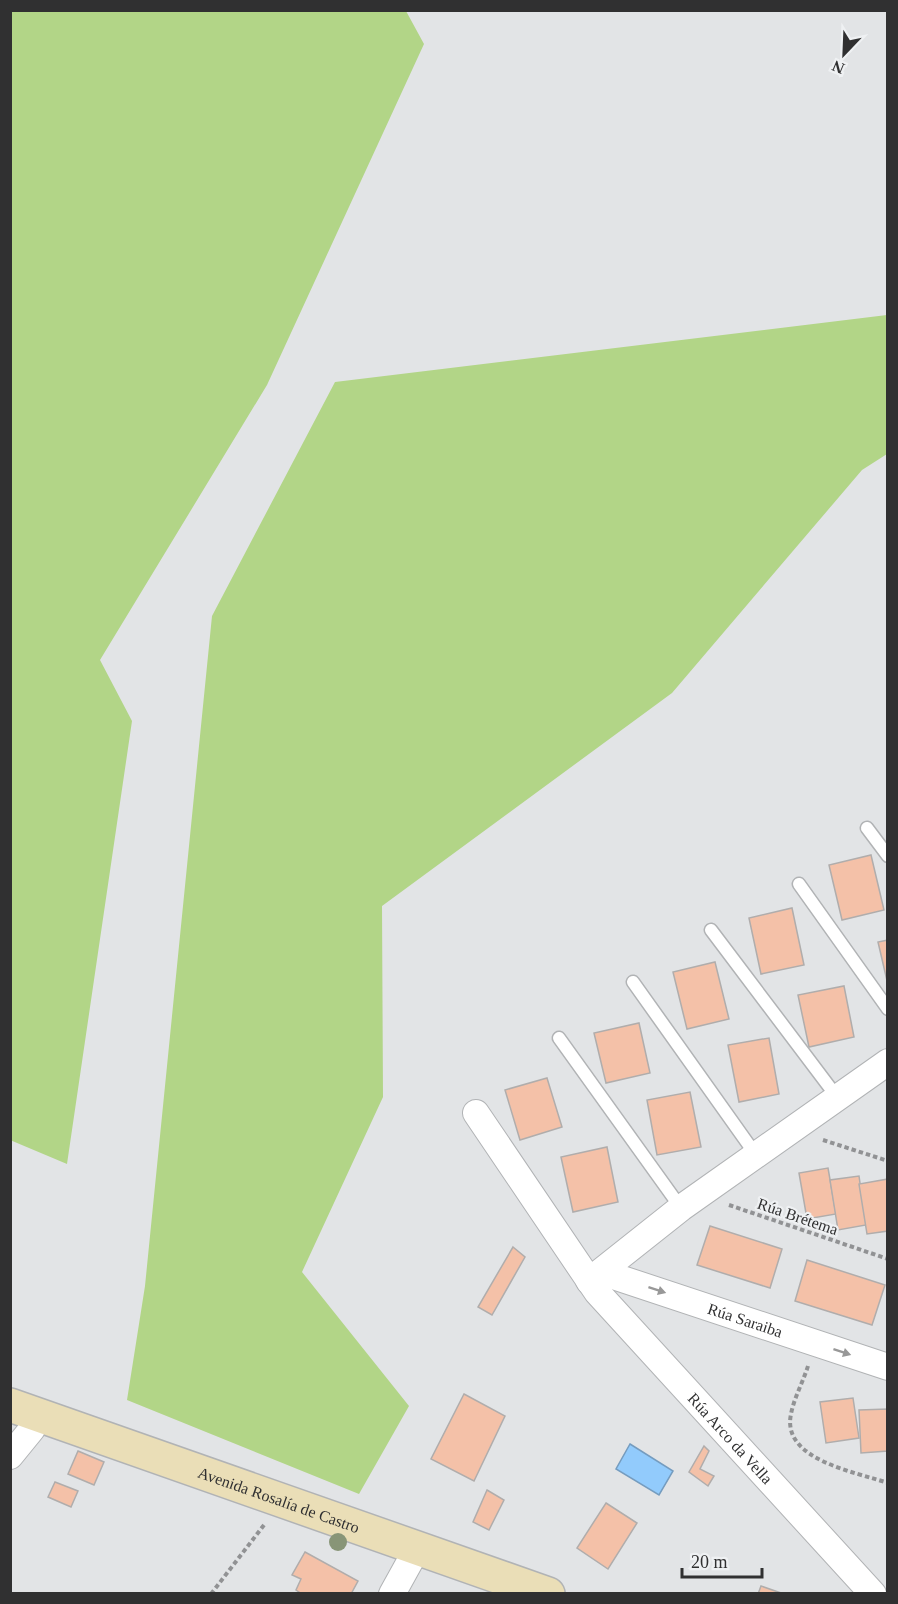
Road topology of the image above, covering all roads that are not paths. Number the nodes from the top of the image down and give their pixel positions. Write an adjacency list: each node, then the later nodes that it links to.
1 (867, 828): 2 (lane)
2 (888, 856)
3 (798, 884): 6 (lane)
4 (711, 930): 9 (lane)
5 (633, 982): 11 (lane)
6 (888, 1009)
7 (559, 1038): 12 (lane)
8 (888, 1062): 9 (street)
9 (837, 1097): 11 (street)
10 (476, 1113): 13 (street, Rúa Arco da Vella)
11 (756, 1155): 12 (street)
12 (691, 1202): 13 (street)
13 (595, 1276): 14 (street, Rúa Saraiba, one-way to 14); 20 (street, Rúa Arco da Vella)
14 (888, 1366)
15 (24, 1410): 16 (street); 17 (street, Avenida Rosalía de Castro)
16 (10, 1456)
17 (418, 1547): 18 (street); 19 (street, Avenida Rosalía de Castro)
18 (392, 1593)
19 (548, 1593)
20 (873, 1593)

